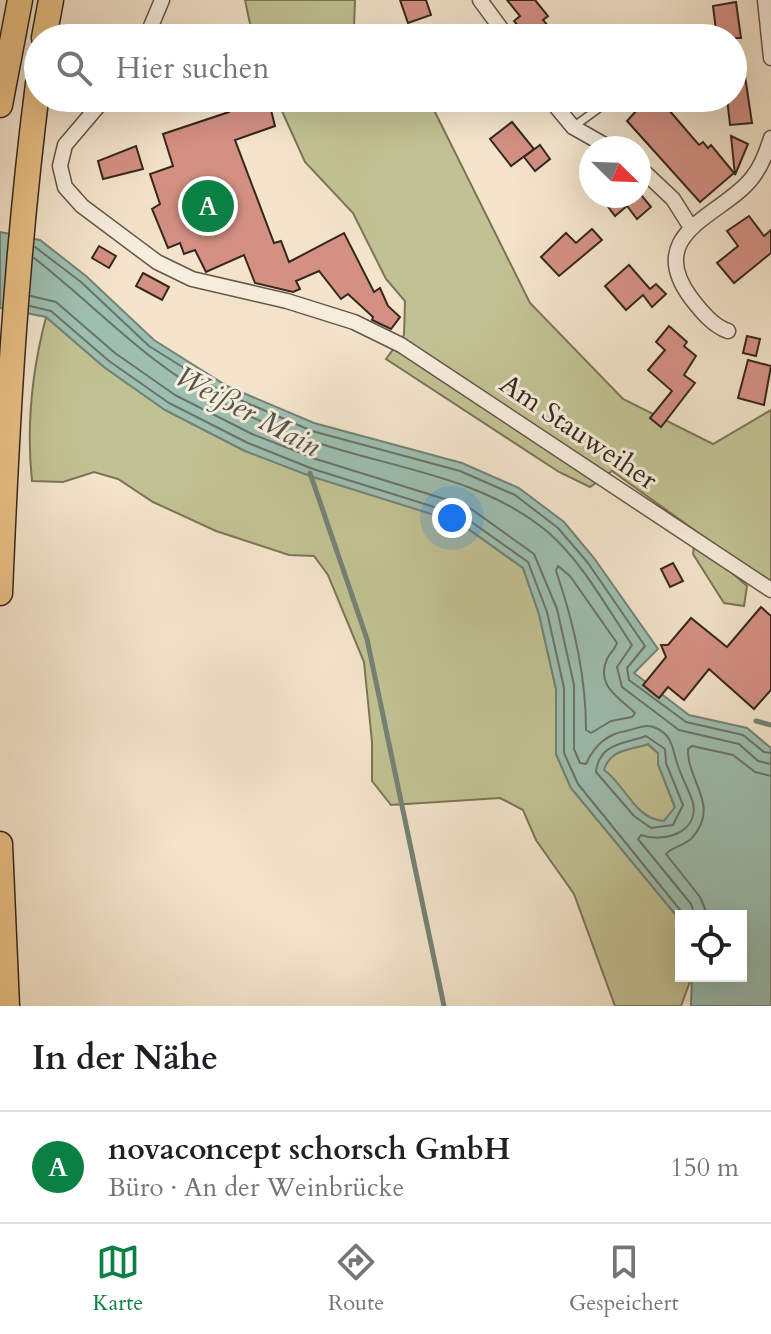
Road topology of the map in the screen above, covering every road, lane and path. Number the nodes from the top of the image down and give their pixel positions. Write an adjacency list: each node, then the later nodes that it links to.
1 (20, 0): 10 (highway)
2 (51, 0): 6 (highway)
3 (162, 0): 7 (street)
4 (480, 0): 8 (street)
5 (765, 0): 9 (street)
6 (47, 24)
7 (152, 24)
8 (498, 24)
9 (771, 58)
10 (0, 105)
11 (34, 112): 22 (highway)
12 (93, 112): 21 (street, Am Stauweiher)
13 (561, 112): 15 (street)
14 (594, 112): 15 (lane)
15 (573, 127): 16 (street)
16 (589, 136)
17 (771, 138): 19 (street)
18 (651, 178): 19 (street)
19 (690, 226): 20 (street)
20 (728, 331)
21 (771, 590)
22 (0, 593)
23 (0, 844): 24 (highway)
24 (2, 912): 25 (highway)
25 (7, 1006)

